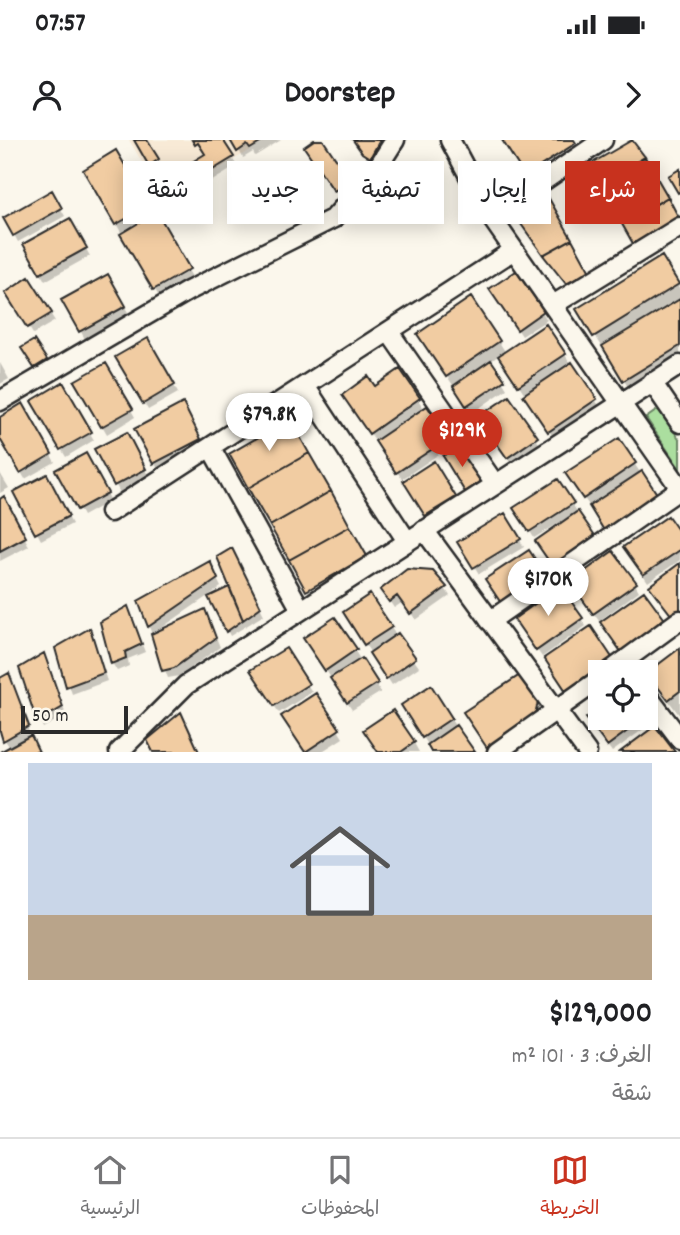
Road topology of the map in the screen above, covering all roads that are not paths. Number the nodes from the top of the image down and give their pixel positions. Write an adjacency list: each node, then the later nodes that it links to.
1 (395, 140): 14 (street)
2 (450, 140): 4 (street)
3 (603, 140): 5 (street)
4 (461, 161)
5 (551, 176)
6 (496, 224): 8 (street)
7 (680, 227): 9 (street)
8 (514, 250): 9 (street); 10 (street)
9 (553, 305): 15 (street)
10 (389, 332): 13 (street); 18 (street)
11 (680, 365): 12 (street)
12 (652, 382): 15 (street); 16 (street)
13 (305, 386): 17 (street); 22 (street)
14 (0, 401)
15 (622, 402): 18 (street); 19 (street)
16 (680, 423)
17 (211, 448): 20 (street); 23 (street)
18 (495, 484): 21 (street)
19 (680, 489): 25 (street)
20 (110, 512)
21 (424, 530): 22 (street); 25 (street)
22 (407, 541): 23 (street)
23 (301, 610): 31 (street)
24 (680, 620): 26 (street)
25 (490, 621): 28 (street)
26 (631, 660)
27 (588, 687): 28 (street)
28 (556, 710): 32 (street); 33 (street)
29 (658, 710): 30 (street)
30 (680, 739)
31 (119, 752)
32 (497, 752)
33 (587, 752)

